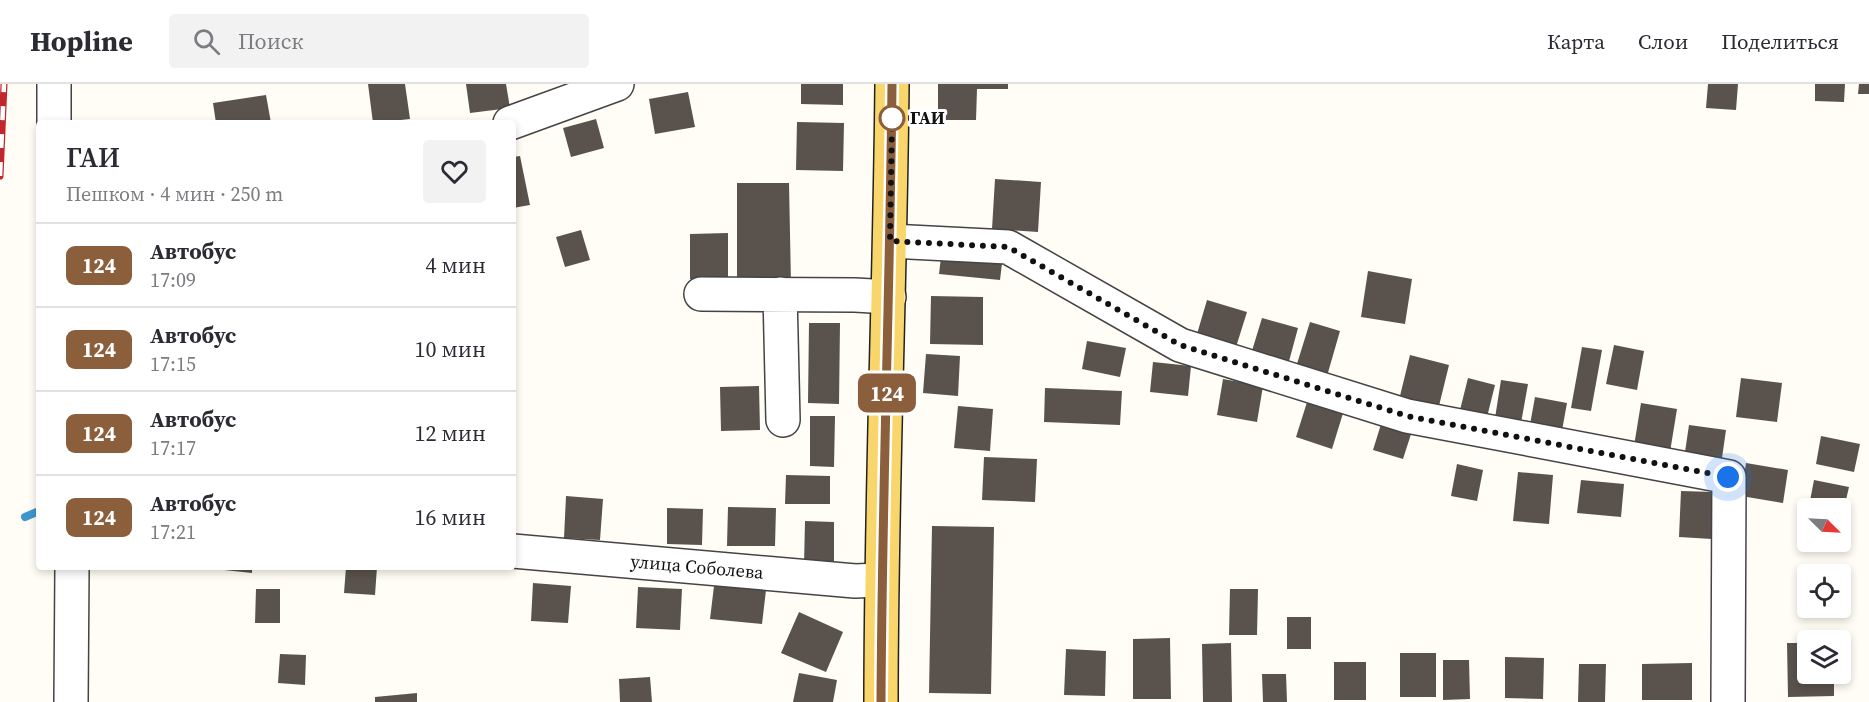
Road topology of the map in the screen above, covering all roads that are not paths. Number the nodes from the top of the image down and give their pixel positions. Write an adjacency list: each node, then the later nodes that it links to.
1 (54, 84): 4 (street)
2 (617, 84): 5 (street)
3 (892, 84): 6 (main road)
4 (54, 120)
5 (516, 121)
6 (890, 241): 9 (main road); 16 (street)
7 (701, 294): 8 (street)
8 (780, 294): 9 (street); 10 (street)
9 (890, 297): 13 (main road)
10 (783, 420)
11 (516, 551): 13 (street, улица Соболева)
12 (72, 570): 14 (street)
13 (881, 580): 15 (main road)
14 (71, 702)
15 (881, 702)
16 (1728, 702)

